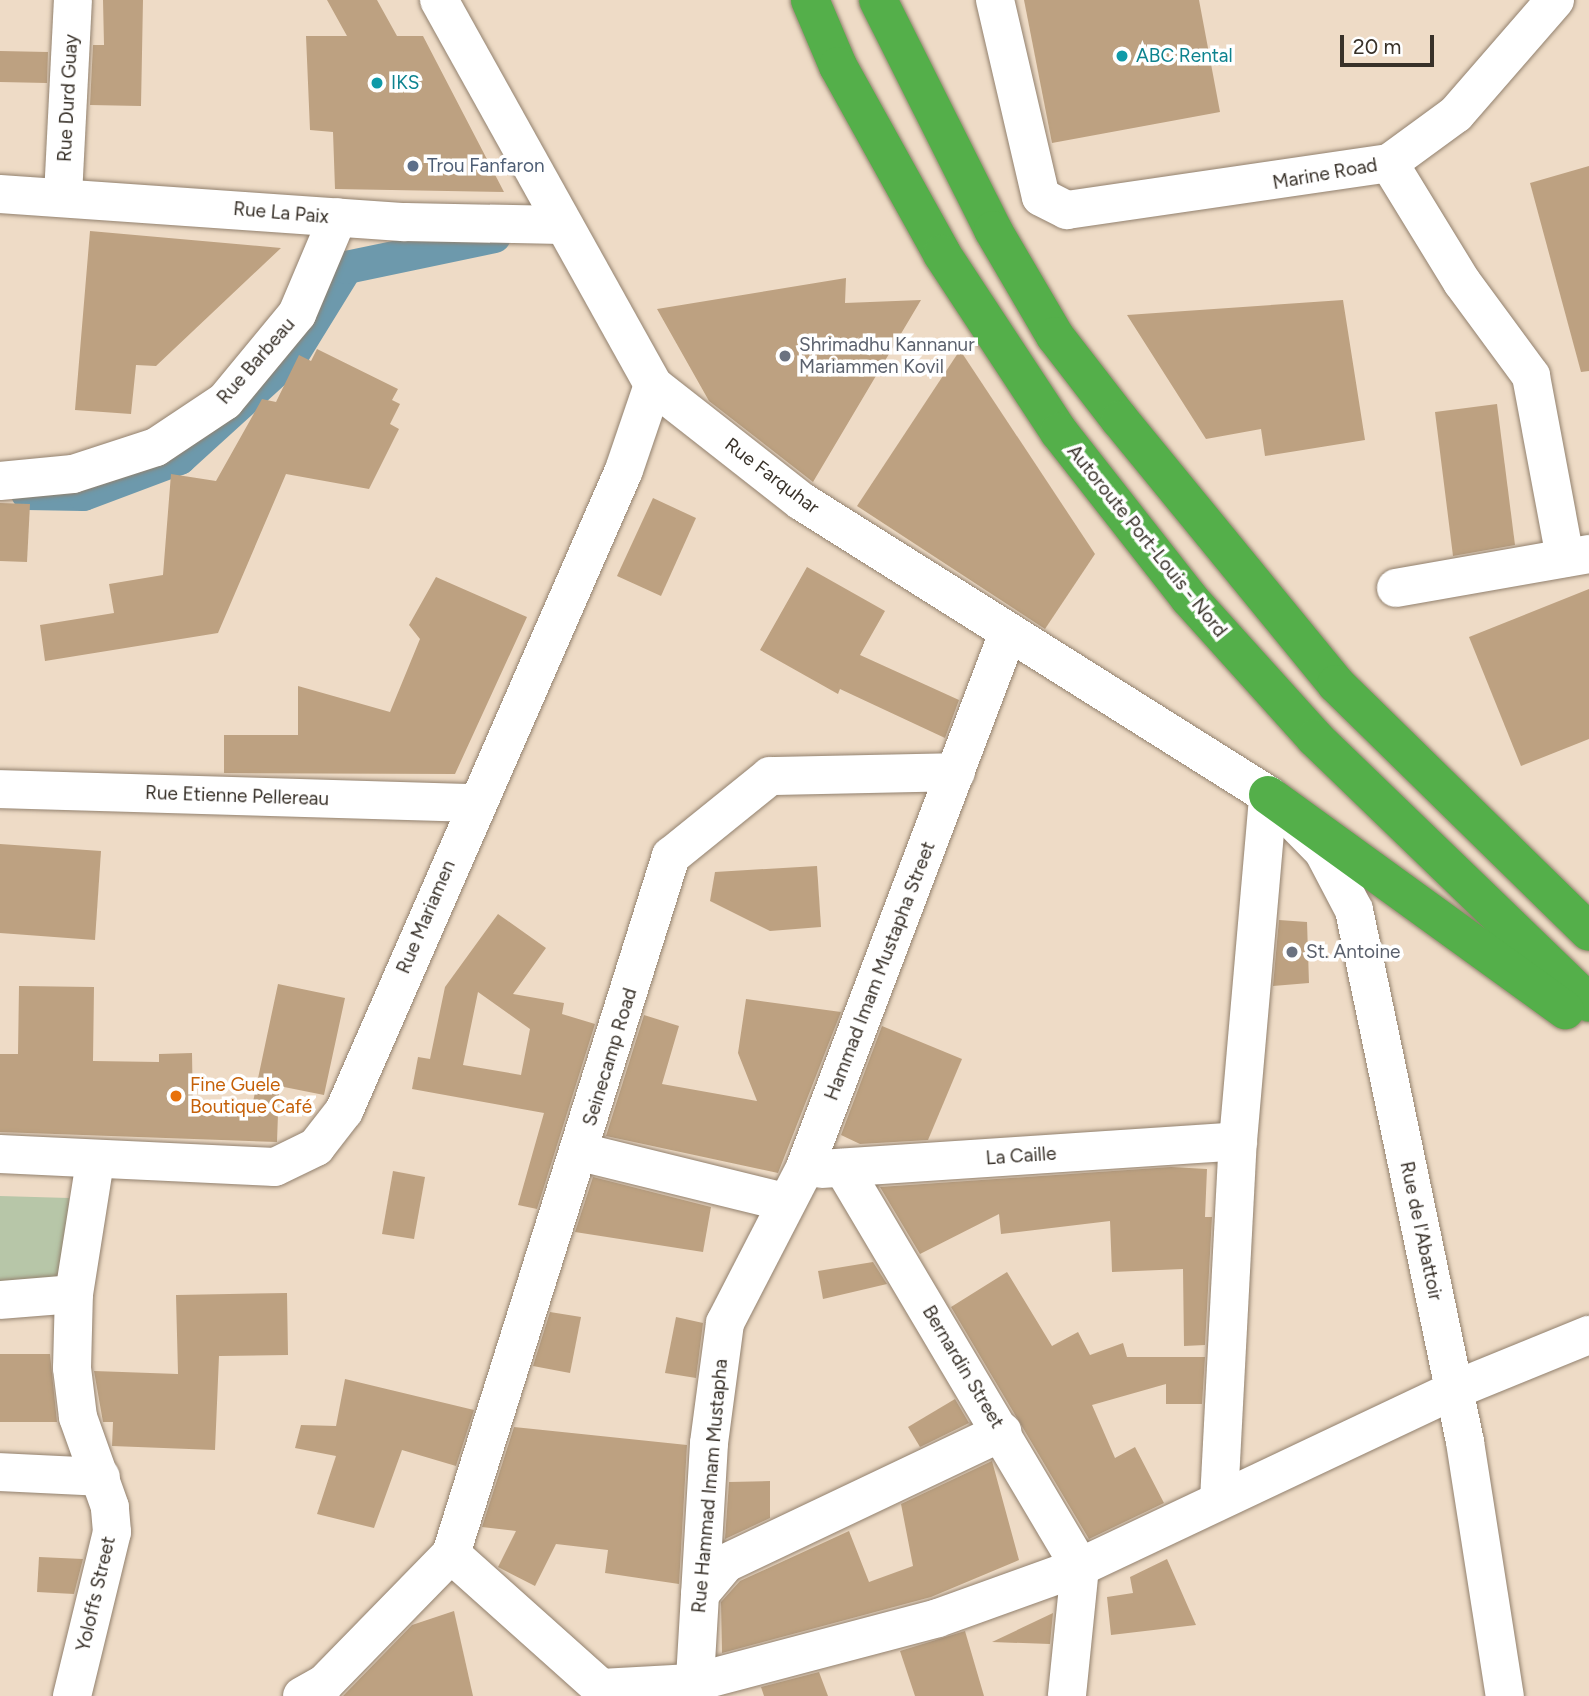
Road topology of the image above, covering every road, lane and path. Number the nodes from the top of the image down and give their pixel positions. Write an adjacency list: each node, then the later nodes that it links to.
1 (73, 0): 9 (street, Rue Durd Guay)
2 (439, 0): 11 (street, Rue Farquhar)
3 (810, 0): 22 (highway, Autoroute Port-Louis - Nord)
4 (878, 0): 21 (highway)
5 (995, 0): 7 (street, Marine Road)
6 (1555, 0): 7 (street, Marine Road)
7 (1389, 163): 14 (street)
8 (0, 194): 9 (street, Rue La Paix)
9 (63, 196): 10 (street, Rue La Paix)
10 (338, 217): 11 (street, Rue La Paix); 13 (street, Rue Barbeau)
11 (562, 225): 12 (street, Rue Farquhar)
12 (653, 386): 16 (street, Rue Farquhar); 20 (street, Rue Mariamen)
13 (0, 481)
14 (1577, 556): 15 (street)
15 (1396, 588)
16 (1008, 633): 17 (street); 19 (street, Rue Farquhar)
17 (956, 772): 25 (street, Seinecamp Road); 29 (street, Hammad Imam Mustapha Street)
18 (0, 789): 20 (street, Rue Etienne Pellereau)
19 (1268, 795): 23 (highway); 24 (street); 34 (street, Rue de l'Abattoir)
20 (474, 803): 27 (street, Rue Mariamen)
21 (1589, 932)
22 (1589, 1003)
23 (1589, 1028)
24 (1238, 1142): 28 (street, La Caille); 38 (street)
25 (581, 1153): 30 (street); 39 (street, Seinecamp Road)
26 (0, 1154): 27 (street, Rue Mariamen)
27 (94, 1162): 31 (street, Yoloffs Street)
28 (843, 1168): 29 (street, La Caille); 35 (street, Bernardin Street)
29 (804, 1170): 30 (street, Rue Hammad Imam Mustapha)
30 (784, 1202): 41 (street, Rue Hammad Imam Mustapha)
31 (74, 1294): 32 (street); 37 (street, Yoloffs Street)
32 (0, 1300)
33 (1589, 1335): 34 (street)
34 (1454, 1390): 38 (street); 47 (street, Rue de l'Abattoir)
35 (1002, 1432): 40 (street, Bernardin Street); 41 (street)
36 (0, 1472): 37 (street)
37 (101, 1477): 44 (street, Yoloffs Street)
38 (1219, 1500): 40 (street)
39 (451, 1554): 43 (street); 45 (street)
40 (1080, 1567): 42 (street); 46 (street)
41 (700, 1594): 42 (street, Rue Hammad Imam Mustapha)
42 (693, 1690): 43 (street)
43 (606, 1692)
44 (72, 1696)
45 (302, 1696)
46 (1067, 1696)
47 (1505, 1696)

